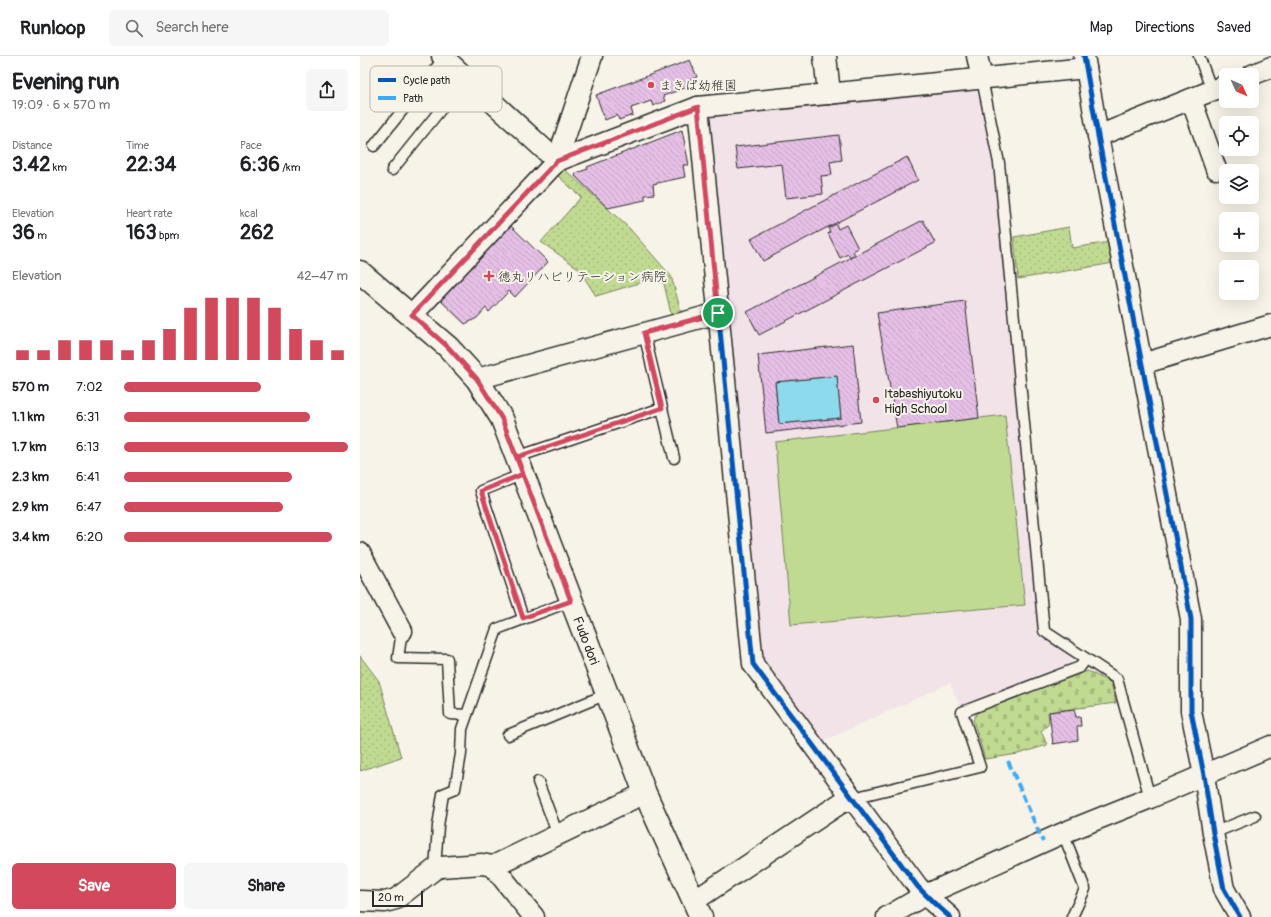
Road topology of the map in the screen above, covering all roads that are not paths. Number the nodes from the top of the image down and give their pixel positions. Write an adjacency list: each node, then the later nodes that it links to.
1 (592, 56): 21 (street)
2 (825, 56): 13 (street)
3 (977, 56): 11 (street)
4 (1199, 56): 12 (lane)
5 (443, 57): 7 (lane); 8 (street)
6 (1085, 62): 11 (street); 19 (street)
7 (436, 66)
8 (453, 66)
9 (1271, 67): 10 (street)
10 (1259, 72)
11 (982, 80): 13 (street); 38 (lane)
12 (1219, 88): 14 (street)
13 (829, 93): 15 (street)
14 (1191, 99): 19 (street); 22 (street)
15 (698, 107): 21 (street); 25 (street)
16 (502, 111): 21 (street)
17 (400, 112): 20 (lane)
18 (439, 112): 23 (lane)
19 (1098, 136): 29 (street)
20 (374, 146)
21 (557, 161): 26 (street)
22 (1216, 169)
23 (392, 170)
24 (360, 272): 26 (street, Fudo dori)
25 (718, 313): 28 (street); 47 (street)
26 (412, 315): 30 (street, Fudo dori)
27 (1269, 331): 29 (street)
28 (644, 333): 30 (street); 31 (lane)
29 (1142, 364): 43 (street)
30 (477, 379): 33 (street, Fudo dori)
31 (662, 408): 32 (lane); 33 (lane)
32 (674, 458)
33 (520, 466): 35 (street, Fudo dori); 36 (lane)
34 (360, 553): 37 (street)
35 (571, 601): 36 (lane); 39 (street, Fudo dori)
36 (523, 618): 40 (lane)
37 (402, 631): 40 (lane)
38 (1086, 660): 46 (lane); 47 (lane)
39 (607, 694): 41 (lane); 45 (street, Fudo dori)
40 (466, 715): 53 (lane)
41 (508, 735)
42 (1271, 746): 43 (street)
43 (1204, 775): 46 (street); 50 (street)
44 (538, 782): 51 (lane)
45 (645, 793): 51 (street); 56 (street, Fudo dori)
46 (1150, 798): 49 (street)
47 (854, 799): 54 (street); 56 (street)
48 (1255, 816): 50 (lane)
49 (1063, 833): 54 (street); 60 (lane)
50 (1213, 833): 61 (street)
51 (558, 835): 52 (street)
52 (493, 866): 53 (street); 57 (street)
53 (435, 869): 55 (street)
54 (925, 895): 58 (street); 59 (street)
55 (360, 901)
56 (698, 909)
57 (534, 917)
58 (887, 917)
59 (950, 917)
60 (1072, 917)
61 (1240, 917)

